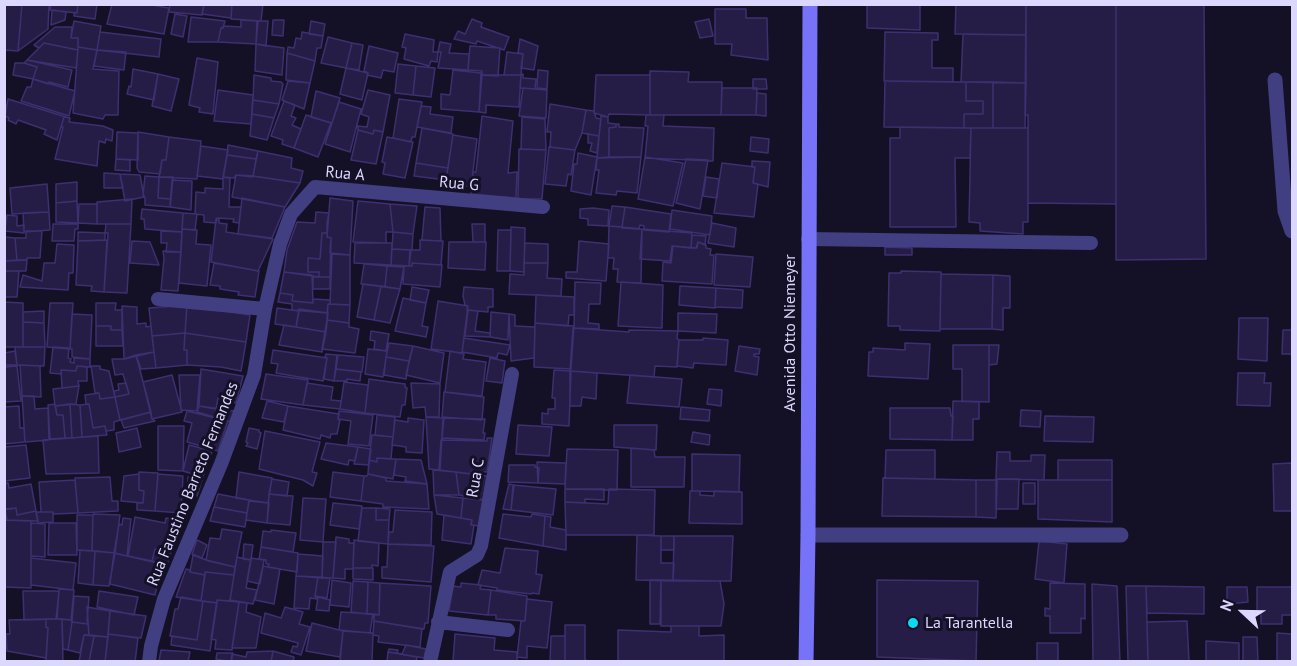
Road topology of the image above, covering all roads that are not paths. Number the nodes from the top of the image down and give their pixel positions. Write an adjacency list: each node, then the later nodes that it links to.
1 (810, 4): 7 (main road, Avenida Otto Niemeyer)
2 (1275, 80): 6 (street)
3 (315, 187): 4 (lane, Rua A); 10 (lane, Rua Faustino Barreto Fernandes)
4 (373, 193): 5 (lane, Rua G)
5 (543, 207)
6 (1293, 231)
7 (808, 239): 8 (lane); 12 (main road, Avenida Otto Niemeyer)
8 (1091, 243)
9 (158, 299): 10 (lane)
10 (265, 309): 16 (lane, Rua Faustino Barreto Fernandes)
11 (512, 374): 14 (lane, Rua C)
12 (808, 535): 13 (street); 18 (main road, Avenida Otto Niemeyer)
13 (1121, 535)
14 (438, 622): 15 (lane); 17 (lane)
15 (508, 630)
16 (149, 662)
17 (430, 662)
18 (806, 662)

